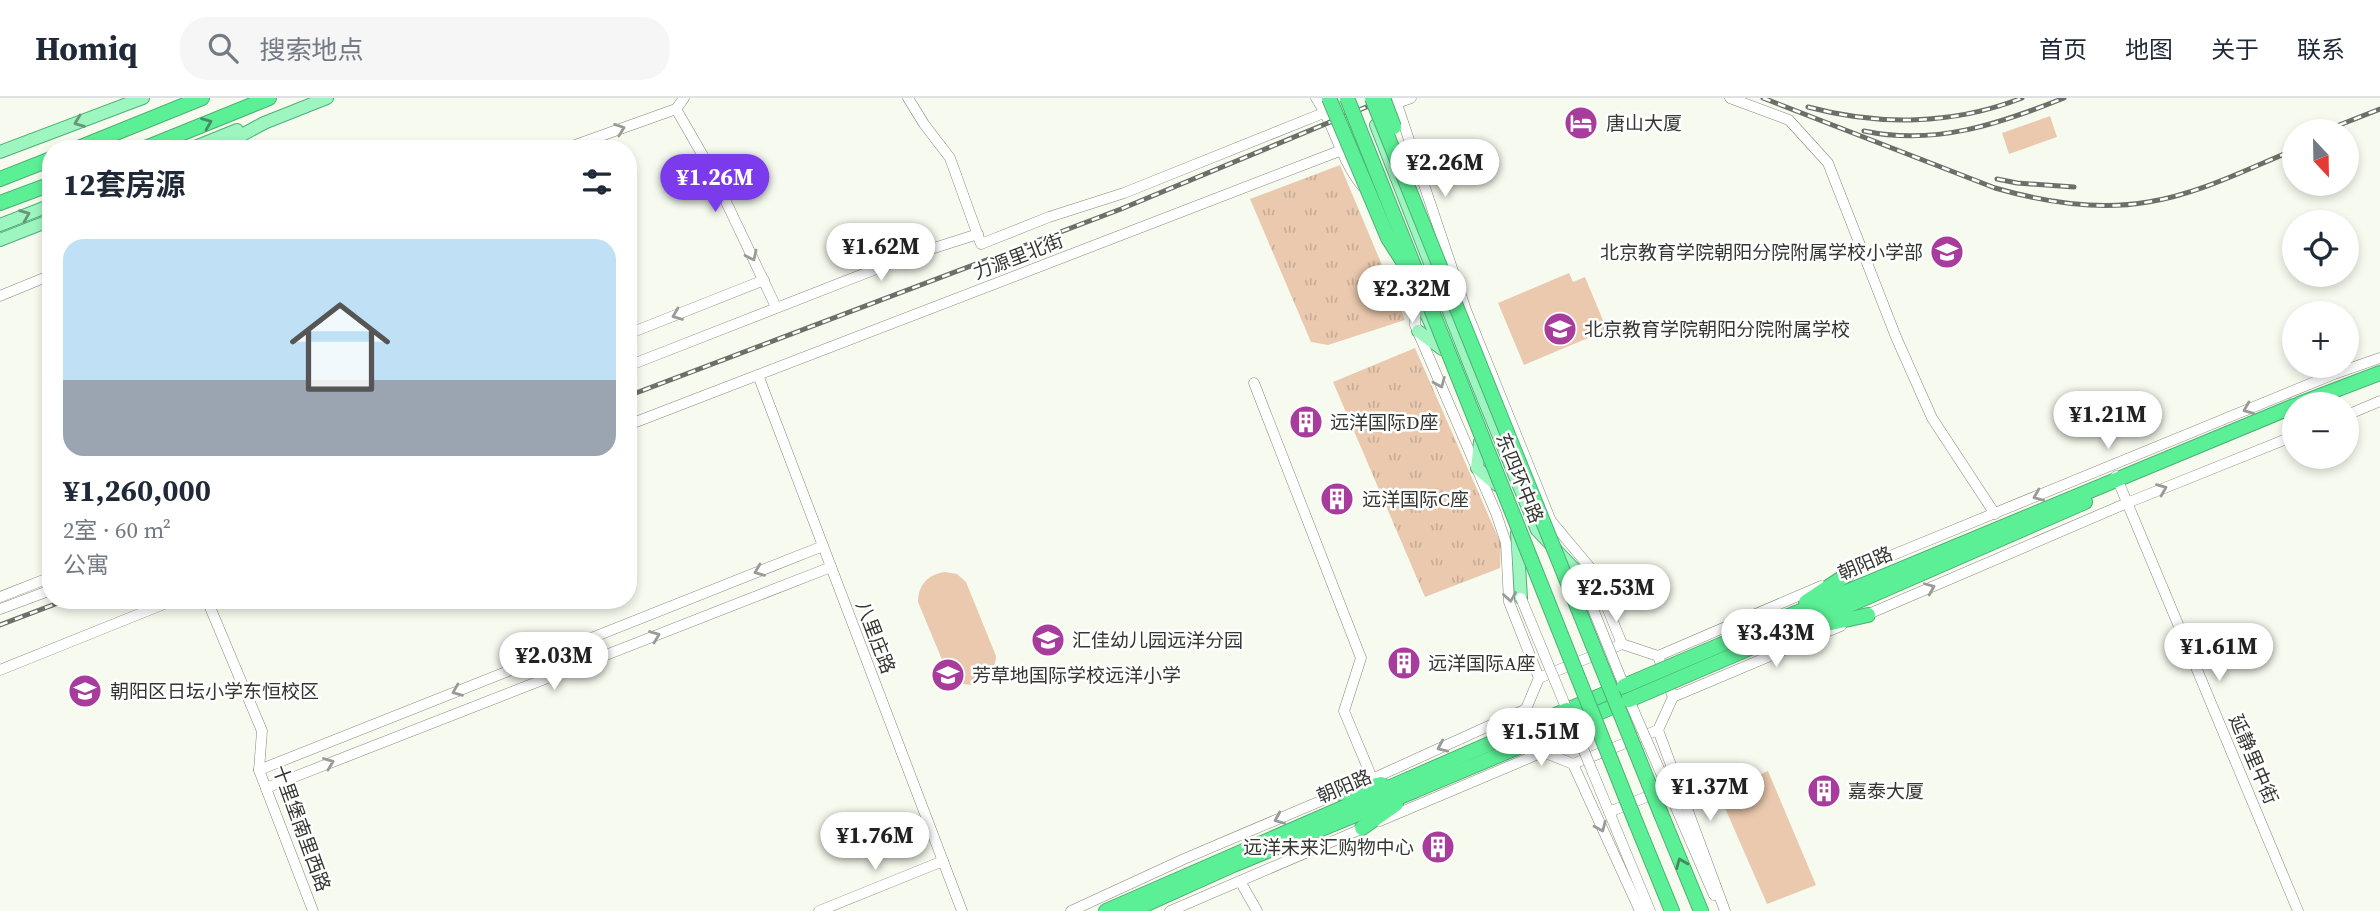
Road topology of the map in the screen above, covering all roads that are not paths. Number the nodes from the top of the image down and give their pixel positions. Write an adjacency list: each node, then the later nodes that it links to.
1 (143, 98): 23 (main road, one-way to 23)
2 (202, 98): 17 (highway)
3 (269, 98): 18 (highway, one-way to 3)
4 (327, 98): 16 (main road)
5 (684, 98): 15 (street)
6 (908, 98): 36 (street)
7 (1316, 98): 14 (street, 东四环中路)
8 (1347, 98): 43 (highway, 东四环中路, bridge)
9 (1366, 98): 27 (main road, 东四环中路)
10 (1372, 98): 42 (highway, 东四环中路, bridge)
11 (1411, 98): 13 (street)
12 (1730, 98): 67 (street)
13 (1392, 100): 42 (highway, bridge); 81 (street, 东四环中路)
14 (1330, 101): 22 (street, 东四环中路); 30 (main road, 东四环中路); 36 (street); 43 (highway, bridge)
15 (676, 109): 21 (street, one-way to 15); 39 (street, one-way to 39)
16 (264, 122): 19 (main road); 20 (main road)
17 (98, 140)
18 (166, 140)
19 (212, 140)
20 (232, 140)
21 (589, 140)
22 (1342, 150): 32 (street, 东四环中路); 51 (street, 力源里北街)
23 (0, 152)
24 (42, 161): 26 (highway)
25 (42, 163): 28 (highway)
26 (0, 169)
27 (1396, 177): 30 (main road); 70 (main road, 东四环中路)
28 (0, 179)
29 (42, 187): 31 (highway)
30 (1371, 187): 32 (main road, 东四环中路)
31 (0, 203)
32 (1378, 205): 41 (main road, 东四环中路)
33 (42, 209): 35 (main road, one-way to 33)
34 (42, 224): 37 (main road)
35 (0, 225)
36 (978, 234): 44 (street)
37 (0, 240)
38 (42, 279): 40 (street)
39 (764, 280): 44 (street); 45 (street, one-way to 45)
40 (0, 296)
41 (1416, 296): 46 (street, 东四环中路); 47 (main road, 东四环中路)
42 (1453, 297): 113 (highway, 东四环中路, one-way to 42, bridge)
43 (1432, 306): 112 (highway, 东四环中路, bridge)
44 (776, 307): 49 (street)
45 (637, 330)
46 (1418, 331): 47 (main road); 63 (street, 东四环中路, one-way to 63)
47 (1442, 349): 62 (main road, 东四环中路)
48 (2380, 358): 64 (street, 朝阳路, one-way to 64)
49 (637, 362)
50 (2380, 373): 54 (highway)
51 (758, 376): 60 (street, 力源里北街); 68 (street, 八里庄路)
52 (1254, 383): 93 (street)
53 (2380, 383): 55 (highway)
54 (2330, 392)
55 (2356, 392)
56 (2380, 401): 57 (street)
57 (2359, 410)
58 (2282, 411): 64 (highway, 朝阳路)
59 (2282, 420): 64 (highway, 朝阳路)
60 (637, 422)
61 (2282, 441): 66 (street, one-way to 61)
62 (1480, 442): 63 (main road); 65 (main road, 东四环中路)
63 (1477, 468): 65 (main road); 84 (street, 东四环中路, one-way to 84)
64 (2117, 477): 66 (street, 延静里中街); 67 (street, 朝阳路, one-way to 67); 80 (highway, 朝阳路)
65 (1497, 485): 75 (main road, 东四环中路)
66 (2127, 503): 79 (street, one-way to 66); 115 (street, 延静里中街)
67 (1995, 514): 71 (street, 朝阳路)
68 (822, 546): 69 (street, 八里庄路); 92 (street, one-way to 92)
69 (831, 567): 95 (street, one-way to 69); 100 (street, 八里庄路)
70 (1579, 573): 85 (street, 东四环中路, bridge)
71 (1848, 574): 80 (highway); 82 (street, 朝阳路)
72 (42, 581): 74 (street)
73 (42, 593): 76 (street)
74 (0, 597)
75 (1521, 598): 88 (street, 东四环中路, bridge)
76 (0, 609)
77 (152, 609): 83 (street)
78 (211, 609): 92 (street, 十里堡南里西路)
79 (1868, 615): 80 (highway); 86 (street)
80 (1782, 627): 85 (highway, 朝阳路, bridge)
81 (1622, 644): 82 (street); 84 (street)
82 (1658, 656): 86 (street)
83 (0, 670)
84 (1539, 678): 87 (street)
85 (1627, 692): 88 (highway, 朝阳路, bridge); 96 (street, 东四环中路, bridge)
86 (1674, 697): 89 (street)
87 (1526, 709): 90 (street); 93 (street, 朝阳路, one-way to 93)
88 (1570, 717): 94 (highway, 朝阳路, bridge); 98 (street, 东四环中路, bridge)
89 (1658, 730): 91 (street); 114 (street, 东四环中路)
90 (1543, 752): 91 (street); 99 (street)
91 (1573, 764): 110 (street, one-way to 110)
92 (260, 769): 95 (street, 十里堡南里西路)
93 (1372, 778): 97 (street, 朝阳路)
94 (1412, 785): 97 (highway); 99 (highway); 106 (highway, 朝阳路); 107 (highway, 朝阳路)
95 (266, 788): 102 (street, 十里堡南里西路)
96 (1666, 789): 98 (street); 114 (street, 东四环中路)
97 (1341, 793): 105 (street, 朝阳路, one-way to 105)
98 (1609, 812): 111 (street, 东四环中路)
99 (1362, 828): 101 (street)
100 (943, 861): 103 (street); 104 (street, 八里庄路)
101 (1240, 881): 108 (street); 109 (street)
102 (313, 911)
103 (819, 911)
104 (962, 911)
105 (1070, 911)
106 (1106, 911)
107 (1131, 911)
108 (1170, 911)
109 (1257, 911)
110 (1640, 911)
111 (1650, 911)
112 (1672, 911)
113 (1701, 911)
114 (1723, 911)
115 (2298, 911)

